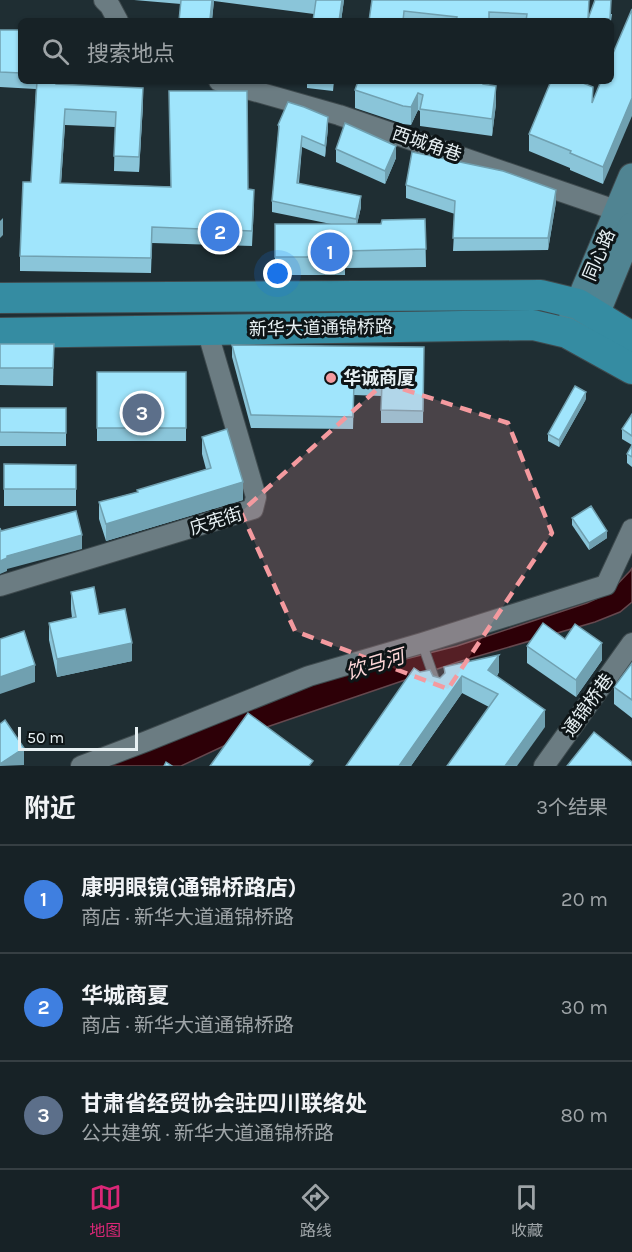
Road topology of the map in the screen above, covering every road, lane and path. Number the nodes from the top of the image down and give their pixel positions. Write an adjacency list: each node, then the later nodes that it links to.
1 (104, 0): 2 (street)
2 (116, 18)
3 (230, 84): 5 (street, 西城角巷)
4 (632, 177): 5 (street, 同心路)
5 (627, 218): 7 (street, 同心路)
6 (0, 298): 7 (main road, 新华大道通锦桥路)
7 (587, 310): 10 (main road, 新华大道通锦桥路); 11 (street, 同心路)
8 (207, 330): 9 (main road, 新华大道通锦桥路); 11 (main road, 新华大道通锦桥路); 14 (street, 庆宪街)
9 (0, 333)
10 (632, 336)
11 (576, 338): 12 (main road, 新华大道通锦桥路)
12 (632, 369)
13 (632, 529): 15 (street)
14 (0, 586)
15 (422, 643): 17 (lane); 18 (street)
16 (632, 643): 19 (street, 通锦桥巷)
17 (436, 684)
18 (81, 766)
19 (544, 766)

